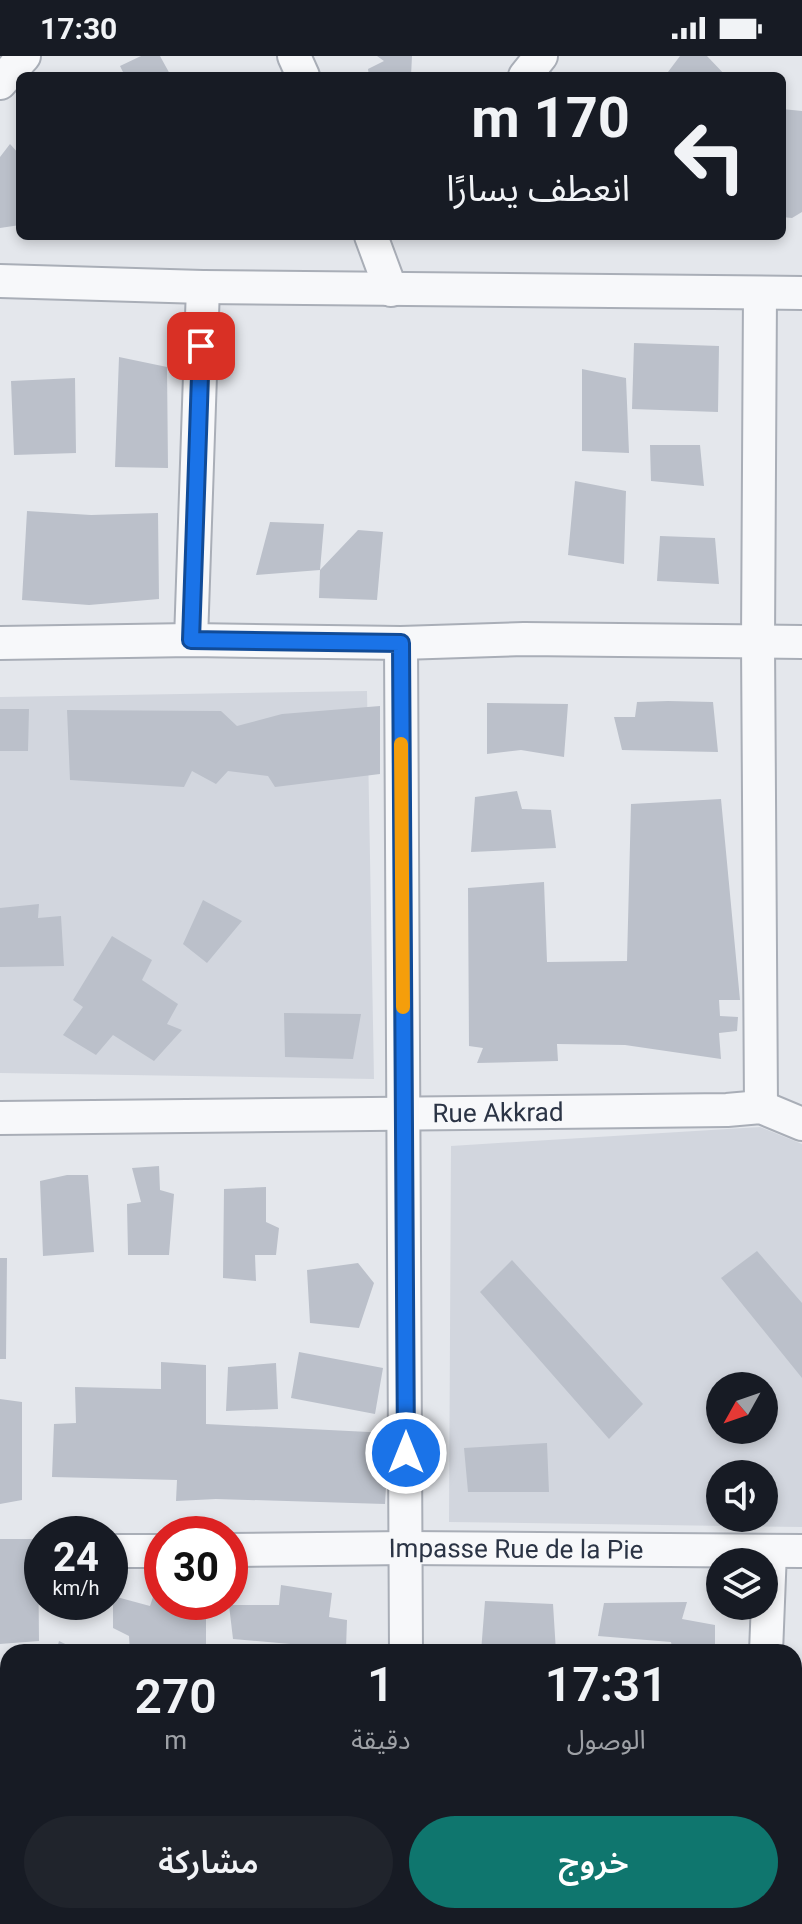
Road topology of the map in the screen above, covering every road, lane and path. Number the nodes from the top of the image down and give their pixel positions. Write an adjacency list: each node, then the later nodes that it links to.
1 (541, 56): 2 (street)
2 (528, 72)
3 (380, 241): 6 (street)
4 (0, 281): 5 (street)
5 (203, 287): 6 (street); 9 (street)
6 (391, 290): 7 (street)
7 (760, 293): 8 (street); 10 (street)
8 (802, 293)
9 (191, 640): 12 (street); 13 (street)
10 (758, 642): 11 (street); 13 (street); 14 (street)
11 (802, 642)
12 (0, 643)
13 (401, 643): 15 (street)
14 (761, 1107): 15 (street, Rue Akkrad); 17 (street, Rue Akkrad)
15 (404, 1112): 16 (street, Rue Akkrad); 18 (street)
16 (0, 1118)
17 (802, 1124)
18 (406, 1548): 19 (street, Impasse Rue de la Pie); 20 (street, Impasse Rue de la Pie); 24 (street)
19 (248, 1550)
20 (706, 1550)
21 (778, 1551): 22 (street, Impasse Rue de la Pie)
22 (802, 1551)
23 (767, 1620): 25 (street)
24 (406, 1644)
25 (766, 1644)

